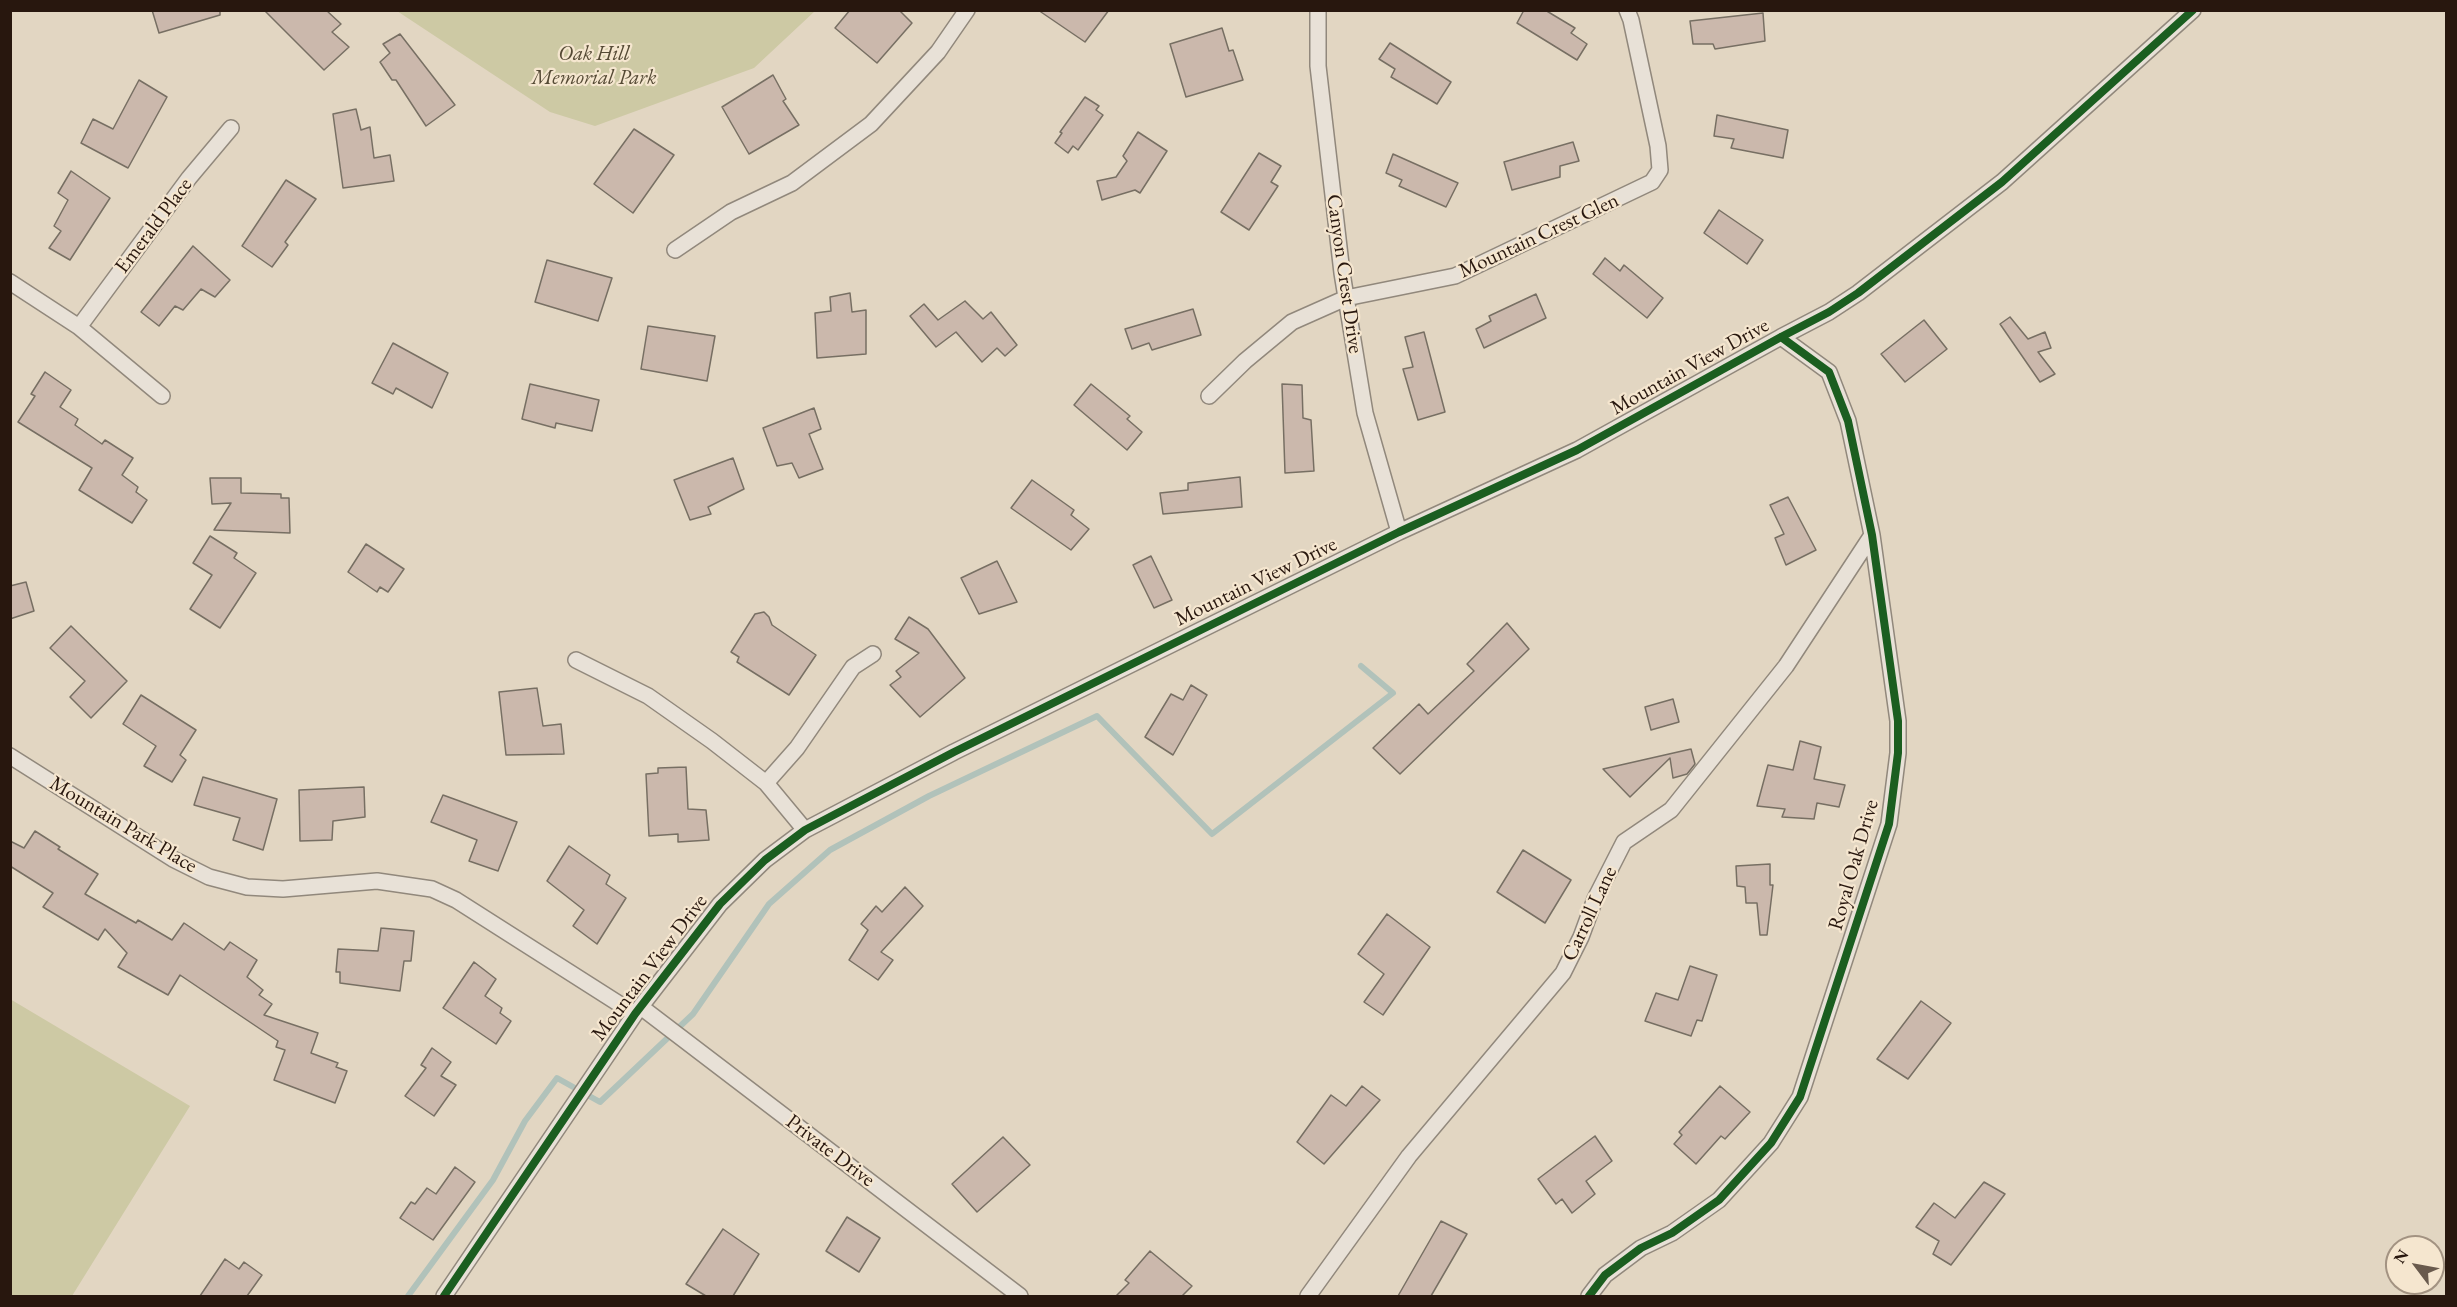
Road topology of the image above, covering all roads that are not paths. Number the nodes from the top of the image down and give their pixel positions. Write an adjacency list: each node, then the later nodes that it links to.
1 (967, 10): 6 (street)
2 (1318, 10): 8 (street, Canyon Crest Drive)
3 (1627, 10): 8 (street, Mountain Crest Glen)
4 (2193, 10): 10 (street, Mountain View Drive)
5 (231, 128): 9 (street, Emerald Place)
6 (675, 250)
7 (10, 282): 9 (street)
8 (1346, 298): 12 (street, Mountain Crest Glen); 13 (street, Canyon Crest Drive)
9 (79, 327): 11 (street)
10 (1781, 337): 13 (street, Mountain View Drive); 14 (street, Royal Oak Drive)
11 (162, 396)
12 (1209, 396)
13 (1399, 532): 19 (street, Mountain View Drive)
14 (1872, 535): 23 (street, Carroll Lane); 24 (street, Royal Oak Drive)
15 (873, 654): 18 (street)
16 (576, 660): 18 (street)
17 (10, 756): 20 (street, Mountain Park Place)
18 (766, 783): 19 (street)
19 (805, 830): 20 (street, Mountain View Drive)
20 (638, 1010): 21 (street, Mountain View Drive); 22 (street, Private Drive)
21 (444, 1296)
22 (1020, 1296)
23 (1308, 1296)
24 (1589, 1296)

